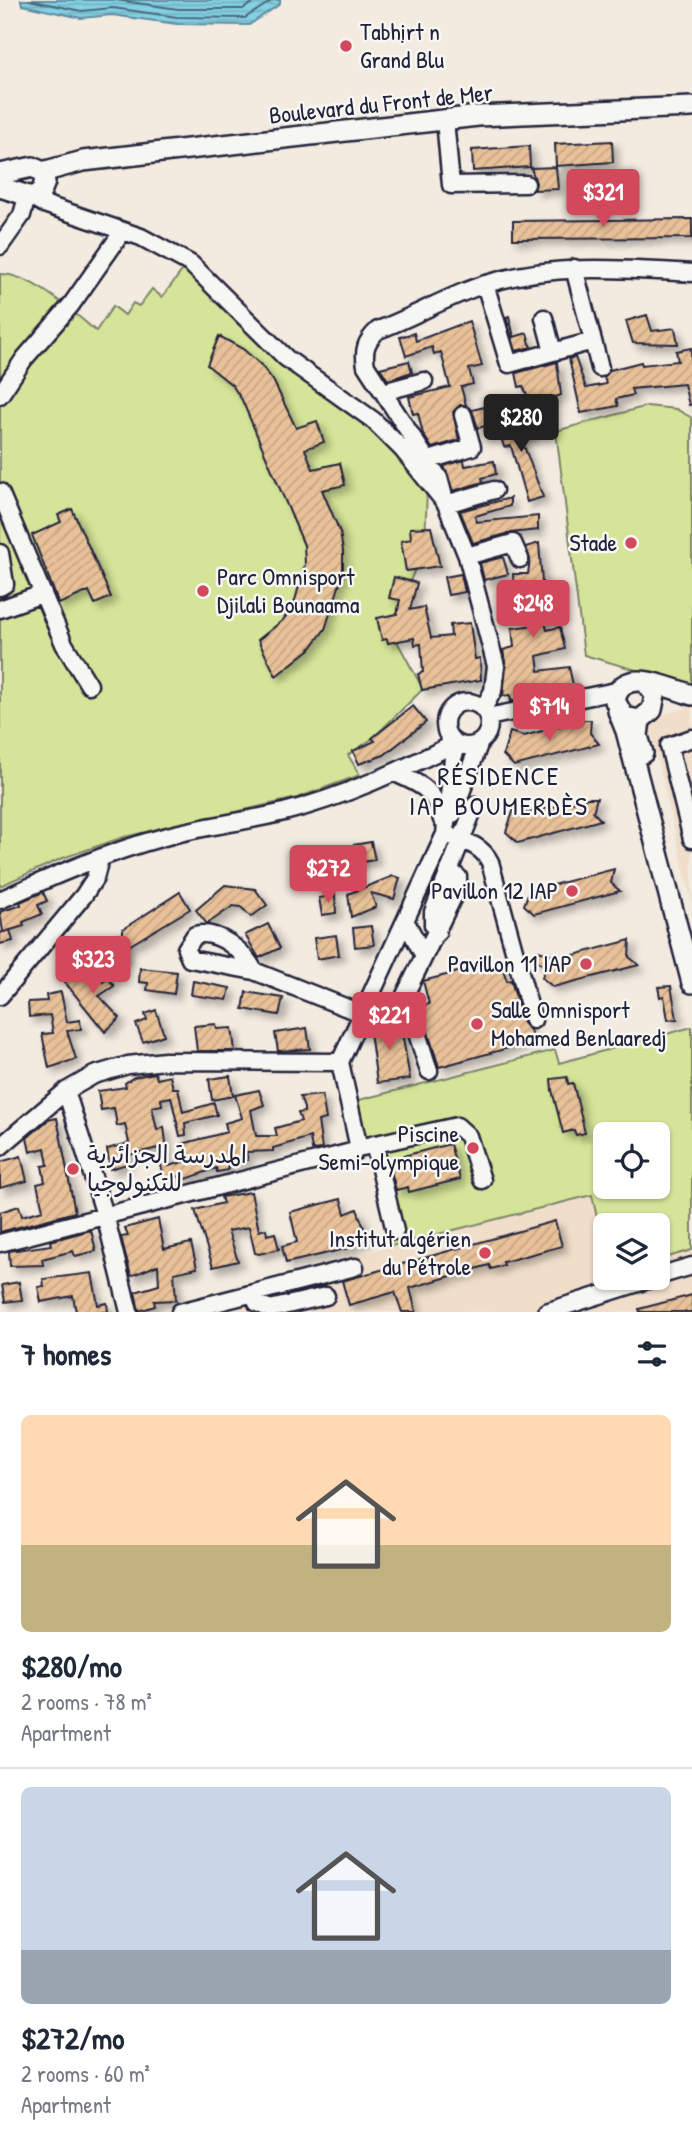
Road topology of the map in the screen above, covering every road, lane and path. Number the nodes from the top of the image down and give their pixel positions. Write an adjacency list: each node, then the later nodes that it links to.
1 (692, 107): 2 (main road, Boulevard du Front de Mer)
2 (445, 120): 4 (street); 5 (main road, Boulevard du Front de Mer)
3 (9, 172): 5 (main road)
4 (526, 184)
5 (27, 189): 6 (street); 7 (street)
6 (123, 231): 17 (street); 22 (street)
7 (0, 246)
8 (574, 268): 9 (street); 10 (street); 12 (street)
9 (692, 273)
10 (485, 284): 13 (street); 16 (street)
11 (544, 318): 13 (street)
12 (593, 341): 13 (street); 14 (street)
13 (553, 352)
14 (600, 368)
15 (424, 381): 16 (street)
16 (383, 392): 19 (street)
17 (0, 395)
18 (463, 415): 19 (street)
19 (426, 461): 22 (street)
20 (494, 490): 22 (street)
21 (0, 492): 27 (street)
22 (446, 504): 24 (street)
23 (0, 553): 26 (street)
24 (467, 556): 25 (street); 33 (street)
25 (520, 559)
26 (0, 587): 28 (street)
27 (42, 594): 28 (street); 30 (street)
28 (3, 608)
29 (646, 683): 31 (main road); 32 (main road); 34 (main road)
30 (89, 685)
31 (692, 697): 34 (main road)
32 (617, 701): 33 (street); 34 (main road); 48 (main road)
33 (486, 713): 36 (street); 37 (street)
34 (646, 715): 45 (main road)
35 (692, 738): 41 (street)
36 (453, 740): 37 (street); 38 (street); 40 (street)
37 (480, 741): 40 (street)
38 (400, 771): 40 (street); 42 (street)
39 (475, 805): 40 (street)
40 (453, 837): 44 (street); 46 (street); 51 (street)
41 (692, 839)
42 (100, 859): 43 (street); 49 (street)
43 (0, 900)
44 (406, 922): 46 (street); 50 (street)
45 (692, 940)
46 (424, 956): 53 (street)
47 (254, 971): 50 (street)
48 (692, 983)
49 (0, 996)
50 (365, 1015): 52 (street)
51 (533, 1020)
52 (340, 1062): 54 (street); 57 (street)
53 (429, 1071)
54 (66, 1091): 56 (street); 59 (street)
55 (374, 1144): 57 (street); 58 (street); 60 (street)
56 (0, 1147)
57 (358, 1148): 59 (street)
58 (482, 1180)
59 (105, 1215): 61 (street); 68 (street)
60 (395, 1231)
61 (0, 1243)
62 (692, 1265): 64 (street)
63 (355, 1267): 66 (street)
64 (670, 1272)
65 (615, 1290): 70 (street)
66 (254, 1293): 67 (street); 69 (street)
67 (326, 1296)
68 (129, 1312)
69 (180, 1312)
70 (546, 1312)

